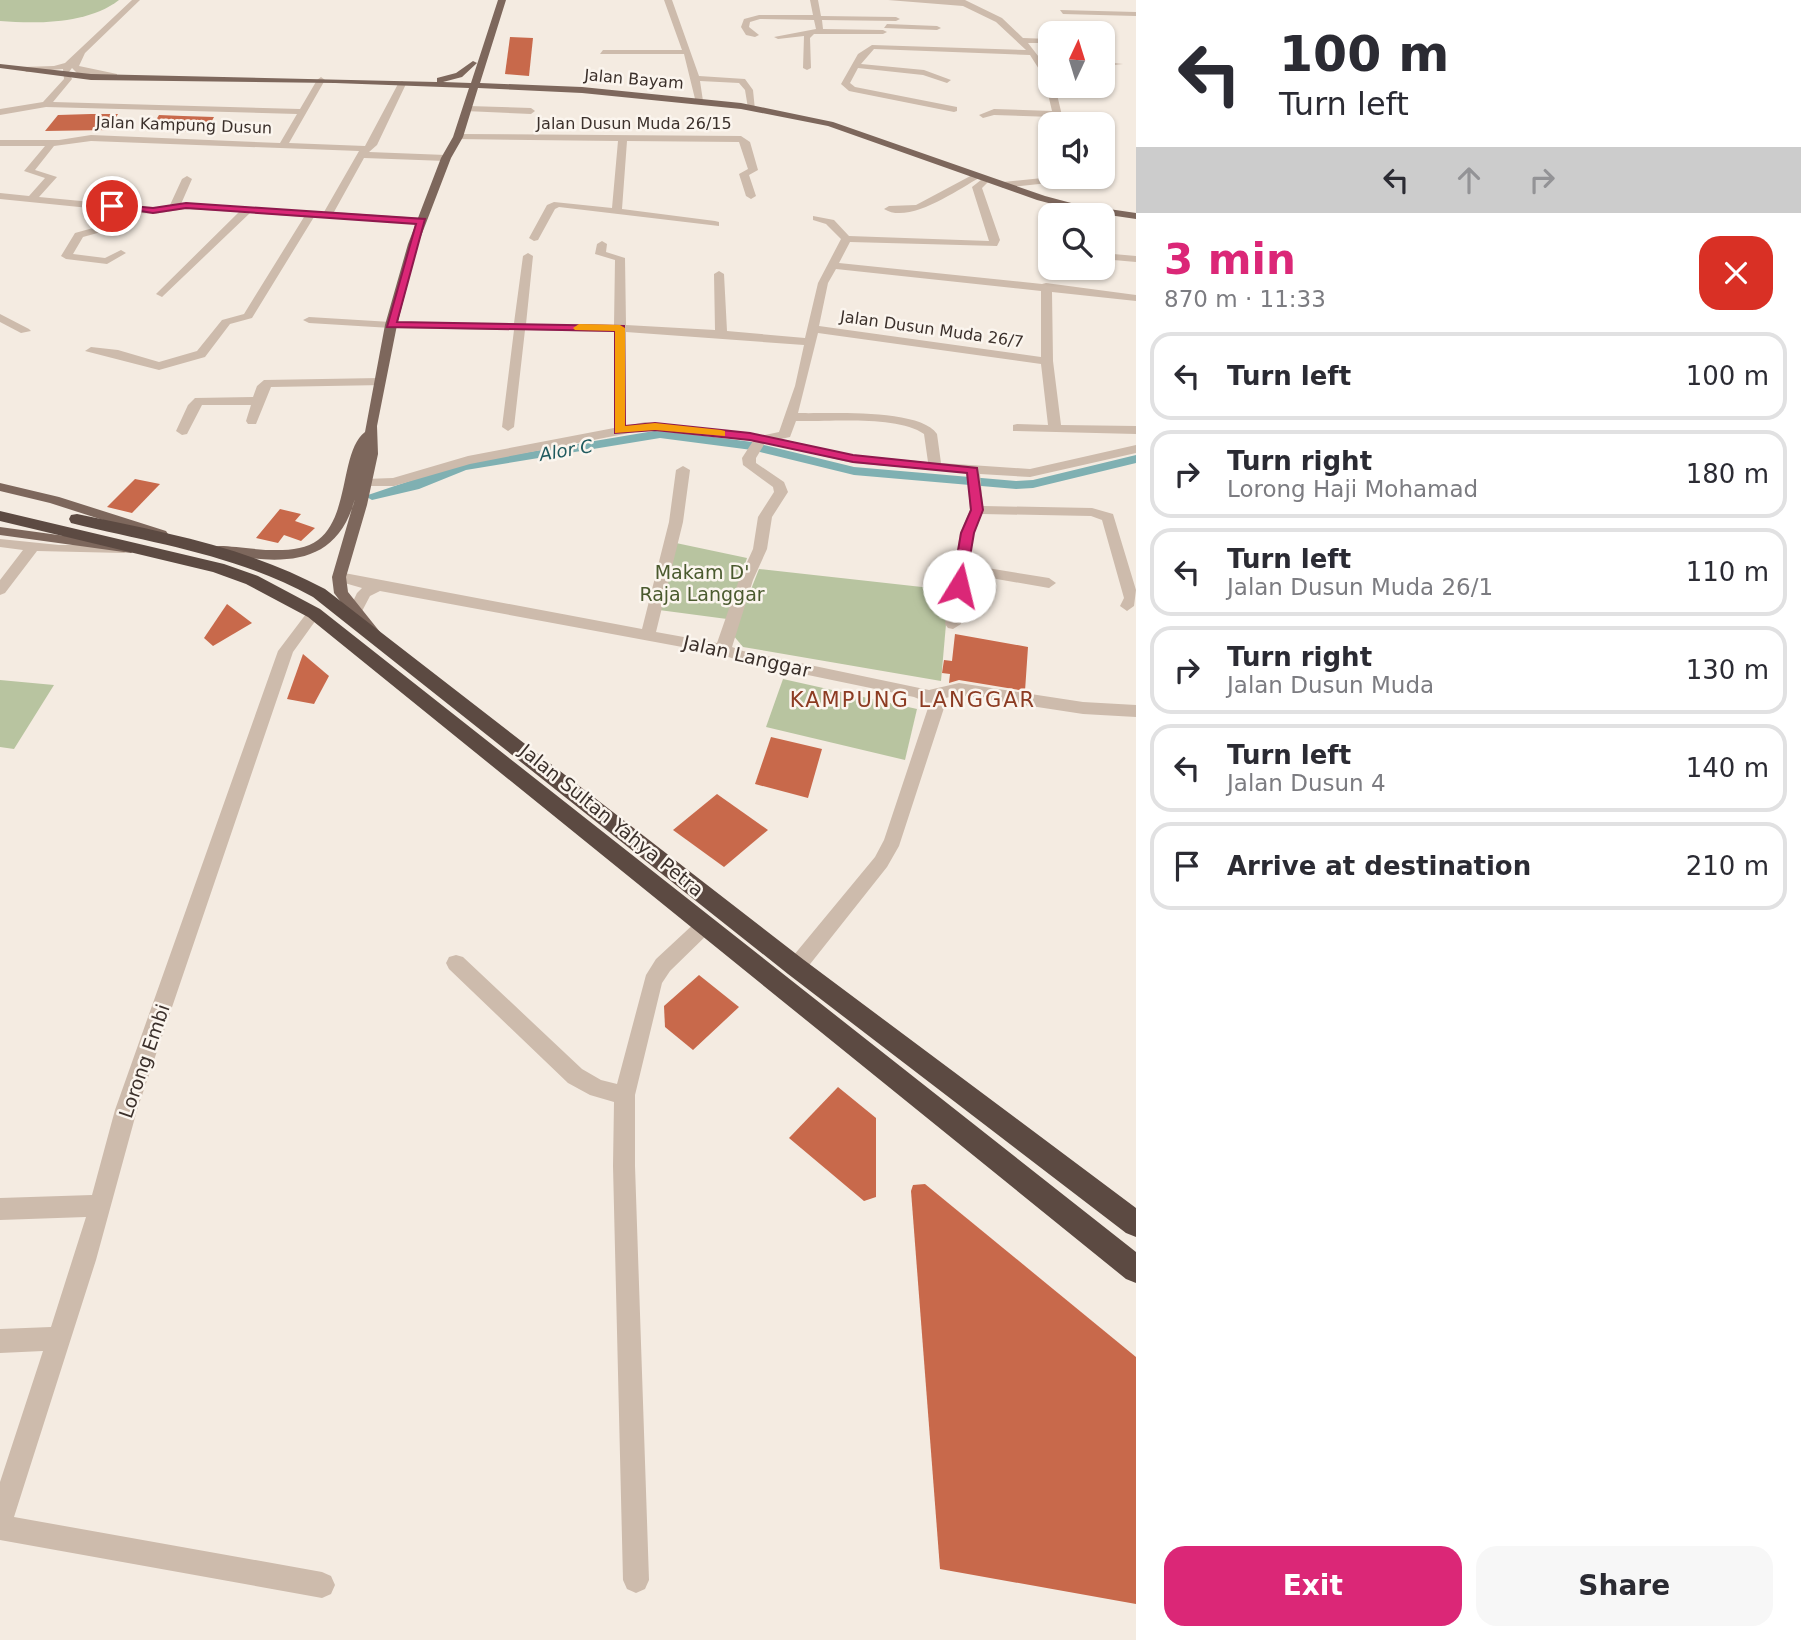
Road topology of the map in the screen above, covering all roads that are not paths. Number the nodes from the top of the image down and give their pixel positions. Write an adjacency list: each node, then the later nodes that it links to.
1 (135, 0): 27 (street)
2 (494, 0): 30 (main road)
3 (502, 0): 30 (main road)
4 (668, 0): 25 (street)
5 (814, 0): 13 (street)
6 (892, 0): 7 (street)
7 (965, 4): 9 (street); 21 (street)
8 (751, 11): 12 (street)
9 (910, 11)
10 (1063, 12): 11 (street)
11 (1136, 14)
12 (759, 17): 13 (street); 19 (street)
13 (816, 17): 15 (street); 18 (street)
14 (896, 19): 15 (street)
15 (879, 20): 17 (street)
16 (937, 28): 17 (street)
17 (885, 29): 18 (street); 23 (street)
18 (816, 32): 20 (street); 35 (street)
19 (755, 35)
20 (778, 37)
21 (1021, 40): 22 (street); 26 (street)
22 (1038, 41)
23 (887, 47): 26 (street); 34 (street)
24 (603, 52): 25 (street)
25 (688, 52): 39 (street)
26 (1030, 53): 28 (street)
27 (82, 54): 29 (street, Jalan Bayam); 38 (street, Jalan Bayam)
28 (1038, 58)
29 (71, 63): 36 (street, Jalan Bayam); 37 (street)
30 (478, 63): 42 (main road); 43 (main road); 44 (main road); 46 (main road)
31 (1115, 64): 32 (street)
32 (1119, 64)
33 (0, 66): 36 (main road, Jalan Bayam)
34 (858, 66): 41 (street); 54 (street)
35 (807, 68)
36 (18, 69): 37 (main road, Jalan Bayam)
37 (67, 75): 38 (main road, Jalan Bayam); 51 (street)
38 (114, 76): 40 (main road, Jalan Bayam)
39 (694, 78): 50 (street); 53 (street)
40 (321, 80): 42 (main road, Jalan Bayam); 57 (street)
41 (947, 80)
42 (407, 83): 43 (main road); 45 (main road, Jalan Bayam); 65 (street)
43 (464, 84): 45 (main road, Jalan Bayam); 46 (main road, Jalan Bayam); 66 (main road)
44 (519, 84): 46 (main road); 49 (main road)
45 (424, 85): 48 (main road)
46 (476, 85): 47 (main road, Jalan Bayam); 52 (main road)
47 (535, 88): 49 (main road, Jalan Bayam); 52 (main road)
48 (453, 96)
49 (665, 97): 50 (main road, Jalan Bayam)
50 (699, 101): 53 (main road, Jalan Bayam)
51 (46, 104): 56 (street); 57 (street)
52 (469, 107): 55 (street); 60 (main road)
53 (752, 108): 67 (main road, Jalan Bayam)
54 (954, 109)
55 (531, 111)
56 (0, 112)
57 (302, 112): 64 (street)
58 (983, 115): 59 (street)
59 (1038, 117)
60 (458, 137): 61 (street, Jalan Dusun Muda 26/15); 66 (main road)
61 (623, 139): 72 (street, Jalan Dusun Muda 26/15); 78 (street)
62 (0, 143): 63 (street, Jalan Kampung Dusun)
63 (51, 144): 64 (street, Jalan Kampung Dusun); 73 (street)
64 (284, 144): 65 (street, Jalan Kampung Dusun)
65 (364, 152): 66 (street, Jalan Kampung Dusun); 80 (street)
66 (446, 158): 83 (main road)
67 (981, 178): 70 (main road, Jalan Bayam); 76 (street); 86 (street)
68 (187, 179): 74 (street)
69 (1038, 181): 70 (street)
70 (1003, 185): 81 (main road, Jalan Bayam)
71 (0, 196): 73 (street)
72 (751, 196)
73 (32, 198): 75 (street)
74 (174, 207): 75 (street); 77 (street)
75 (127, 208): 88 (street)
76 (889, 209)
77 (247, 210): 79 (street); 95 (street)
78 (617, 213): 84 (street); 85 (street)
79 (311, 214): 80 (street); 106 (street)
80 (327, 215): 83 (street)
81 (1136, 216)
82 (817, 218): 86 (street)
83 (421, 221): 99 (main road)
84 (715, 224)
85 (534, 237)
86 (846, 239): 92 (street)
87 (601, 244): 101 (street)
88 (121, 253)
89 (528, 256): 100 (street)
90 (1115, 257): 91 (street)
91 (1136, 259)
92 (832, 265): 94 (street); 102 (street)
93 (719, 274): 104 (street)
94 (1046, 286): 96 (street); 107 (street)
95 (162, 293)
96 (1136, 298)
97 (0, 317): 103 (street)
98 (309, 320): 99 (street)
99 (391, 325): 100 (street); 108 (main road)
100 (520, 327): 101 (street); 113 (street)
101 (620, 328): 104 (street); 116 (street)
102 (814, 329): 105 (street); 107 (street, Jalan Dusun Muda 26/7)
103 (25, 331)
104 (721, 334): 105 (street)
105 (811, 342): 110 (street)
106 (91, 351)
107 (1047, 361): 115 (street)
108 (380, 382): 109 (street); 112 (main road)
109 (258, 401): 111 (street); 118 (street)
110 (789, 417): 119 (street); 121 (street)
111 (252, 421)
112 (371, 426): 124 (main road); 133 (main road)
113 (508, 427)
114 (1017, 429): 115 (street)
115 (1055, 429): 117 (street)
116 (620, 430): 119 (street); 124 (street)
117 (1136, 430)
118 (182, 431)
119 (758, 445): 121 (street); 147 (street)
120 (1136, 449): 123 (street)
121 (934, 467): 123 (street)
122 (683, 470): 146 (street)
123 (974, 478): 127 (street)
124 (365, 483): 137 (main road)
125 (0, 487): 133 (main road, Jalan Sultan Yahya Petra)
126 (0, 503): 128 (highway)
127 (977, 510): 136 (street); 141 (street)
128 (29, 515): 129 (highway); 133 (highway); 135 (highway)
129 (0, 516)
130 (0, 531): 134 (main road, Jalan Sultan Yahya Petra)
131 (0, 543): 132 (street)
132 (33, 546): 134 (street); 140 (street)
133 (202, 546): 145 (highway, Jalan Sultan Yahya Petra)
134 (124, 549): 135 (main road, Jalan Sultan Yahya Petra)
135 (152, 551): 143 (highway, Jalan Sultan Yahya Petra)
136 (962, 568): 138 (street); 144 (street)
137 (339, 577): 139 (street, Jalan Langgar); 142 (main road)
138 (1049, 583)
139 (379, 586): 142 (street); 146 (street, Jalan Langgar)
140 (0, 590)
141 (1127, 606)
142 (355, 612): 145 (main road)
143 (314, 613): 150 (highway, Jalan Sultan Yahya Petra); 154 (street, Lorong Embi)
144 (953, 624)
145 (374, 635): 152 (highway, Jalan Sultan Yahya Petra)
146 (648, 635): 147 (street, Jalan Langgar)
147 (723, 649): 148 (street, Jalan Langgar)
148 (929, 696): 149 (street); 152 (street)
149 (1136, 711)
150 (705, 925): 153 (street); 157 (highway, Jalan Sultan Yahya Petra)
151 (456, 963): 153 (street)
152 (796, 967): 156 (highway, Jalan Sultan Yahya Petra)
153 (625, 1095): 162 (street)
154 (99, 1206): 155 (street); 158 (street, Lorong Embi)
155 (0, 1209)
156 (1136, 1224)
157 (1136, 1269)
158 (60, 1339): 159 (street); 160 (street, Lorong Embi)
159 (0, 1341)
160 (0, 1521)
161 (0, 1527): 163 (street)
162 (636, 1580)
163 (322, 1585)

